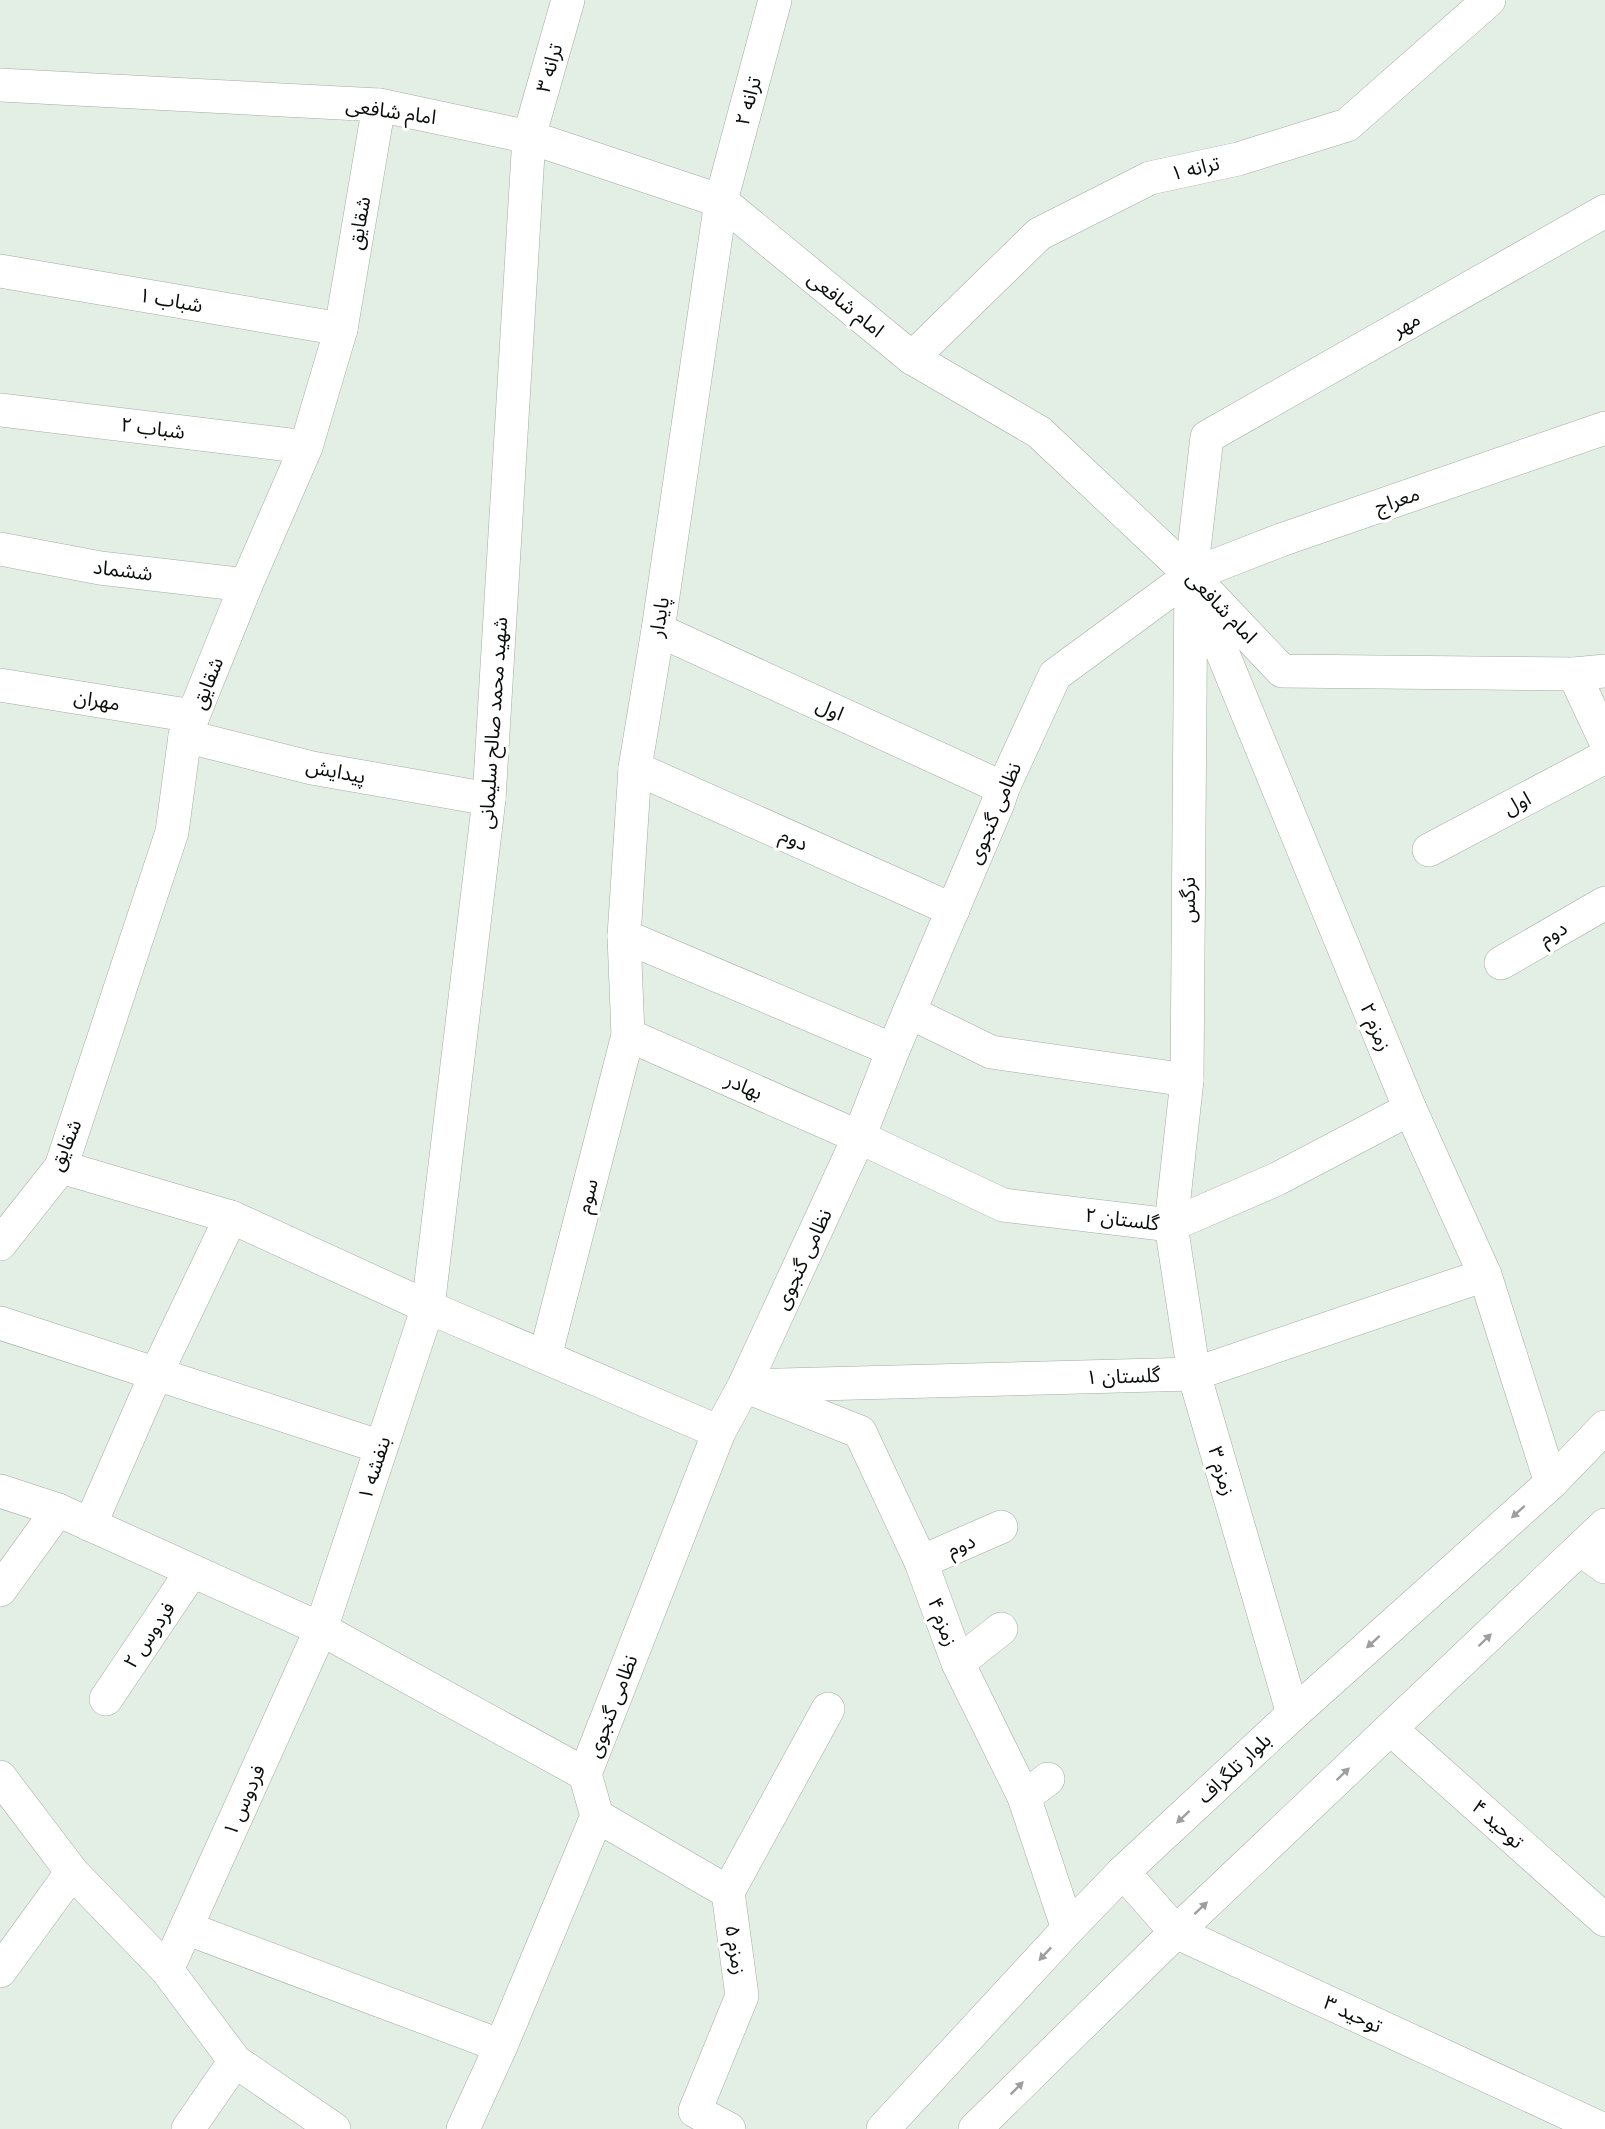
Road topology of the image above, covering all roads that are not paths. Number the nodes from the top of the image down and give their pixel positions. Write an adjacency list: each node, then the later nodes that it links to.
1 (568, 0): 6 (street, ترانه ۳)
2 (775, 0): 7 (street, ترانه ۲)
3 (1489, 0): 11 (street, ترانه ۱)
4 (0, 85): 5 (street, امام شافعی)
5 (379, 105): 6 (street, امام شافعی); 10 (street, شقایق)
6 (529, 136): 7 (street, امام شافعی); 26 (street, شهید محمد صالح سلیمانی)
7 (721, 201): 11 (street, امام شافعی); 18 (street, پایدار)
8 (1605, 211): 16 (street, مهر)
9 (0, 271): 10 (street, شباب ۱)
10 (342, 329): 14 (street, شقایق)
11 (912, 358): 16 (street, امام شافعی)
12 (0, 410): 14 (street, شباب ۲)
13 (1605, 428): 16 (street, معراج)
14 (306, 447): 17 (street, شقایق)
15 (0, 549): 17 (street, ششماد)
16 (1191, 575): 19 (street, امام شافعی); 25 (street, نظامی گنجوی); 35 (street, نرگس); 36 (street, زمزم ۲)
17 (246, 585): 21 (street, شقایق)
18 (658, 630): 24 (street, پایدار); 25 (street, اول)
19 (1589, 672): 22 (street)
20 (0, 685): 21 (street, مهران)
21 (189, 726): 26 (street, پیدایش); 38 (street, شقایق)
22 (1605, 740)
23 (1605, 757): 27 (street, اول)
24 (635, 768): 29 (street, دوم); 30 (street, پایدار)
25 (1003, 788): 29 (street, نظامی گنجوی)
26 (489, 799): 43 (street, شهید محمد صالح سلیمانی)
27 (1430, 850)
28 (1605, 903): 31 (street, دوم)
29 (953, 910): 32 (street, نظامی گنجوی)
30 (624, 936): 33 (street, پایدار); 34 (street)
31 (1501, 963)
32 (909, 1012): 34 (street, نظامی گنجوی); 35 (street)
33 (628, 1035): 37 (street, بهادر); 45 (street, سوم)
34 (893, 1050): 37 (street, نظامی گنجوی)
35 (1187, 1080): 40 (street, نرگس)
36 (1410, 1109): 40 (street, گلستان ۲); 42 (street, زمزم ۲)
37 (859, 1137): 40 (street, گلستان ۲); 48 (street, نظامی گنجوی)
38 (61, 1167): 39 (street); 41 (street, شقایق)
39 (231, 1217): 43 (street); 46 (street)
40 (1171, 1225): 47 (street, زمزم ۳)
41 (0, 1244)
42 (1485, 1275): 47 (street, گلستان ۱); 52 (street, زمزم ۲)
43 (428, 1307): 45 (street); 51 (street, بنفشه ۱)
44 (0, 1323): 46 (street)
45 (545, 1357): 50 (street)
46 (156, 1374): 51 (street); 55 (street)
47 (1194, 1374): 48 (street, گلستان ۱); 67 (street, زمزم ۳)
48 (744, 1386): 50 (street, نظامی گنجوی); 59 (street, زمزم ۴)
49 (1605, 1427): 52 (street, بلوار تلگراف)
50 (719, 1432): 69 (street, نظامی گنجوی)
51 (381, 1447): 62 (street, بنفشه ۱)
52 (1551, 1483): 67 (street, بلوار تلگراف, one-way to 67)
53 (0, 1491): 54 (street)
54 (58, 1510): 55 (street); 61 (street)
55 (90, 1525): 60 (street)
56 (1605, 1525): 58 (street)
57 (1001, 1527): 59 (street, دوم)
58 (1592, 1558): 68 (street, one-way to 58)
59 (921, 1562): 64 (street, زمزم ۴)
60 (192, 1571): 62 (street); 65 (street, فردوس ۲)
61 (0, 1590)
62 (321, 1629): 69 (street); 76 (street, فردوس ۱)
63 (1001, 1629): 64 (street)
64 (958, 1663): 77 (street, زمزم ۴)
65 (106, 1699)
66 (828, 1709): 74 (street)
67 (1293, 1714): 73 (street, بلوار تلگراف, one-way to 73)
68 (1391, 1728): 75 (street, توحید ۴); 78 (street, one-way to 68)
69 (585, 1774): 71 (street, نظامی گنجوی)
70 (0, 1777): 72 (street)
71 (597, 1816): 74 (street); 81 (street)
72 (72, 1872): 79 (street); 80 (street)
73 (1123, 1872): 77 (street, بلوار تلگراف); 78 (street, توحید ۳)
74 (728, 1892): 86 (street, زمزم ۵)
75 (1605, 1920)
76 (186, 1929): 79 (street, فردوس ۱); 81 (street)
77 (1068, 1929): 87 (street, بلوار تلگراف, one-way to 87)
78 (1176, 1932): 88 (street, one-way to 78); 89 (street, توحید ۳)
79 (167, 1970): 82 (street)
80 (0, 1971)
81 (501, 2046): 85 (street)
82 (235, 2061): 83 (street); 84 (street)
83 (188, 2129)
84 (334, 2129)
85 (463, 2129)
86 (729, 2129)
87 (883, 2129)
88 (975, 2129)
89 (1602, 2129)

